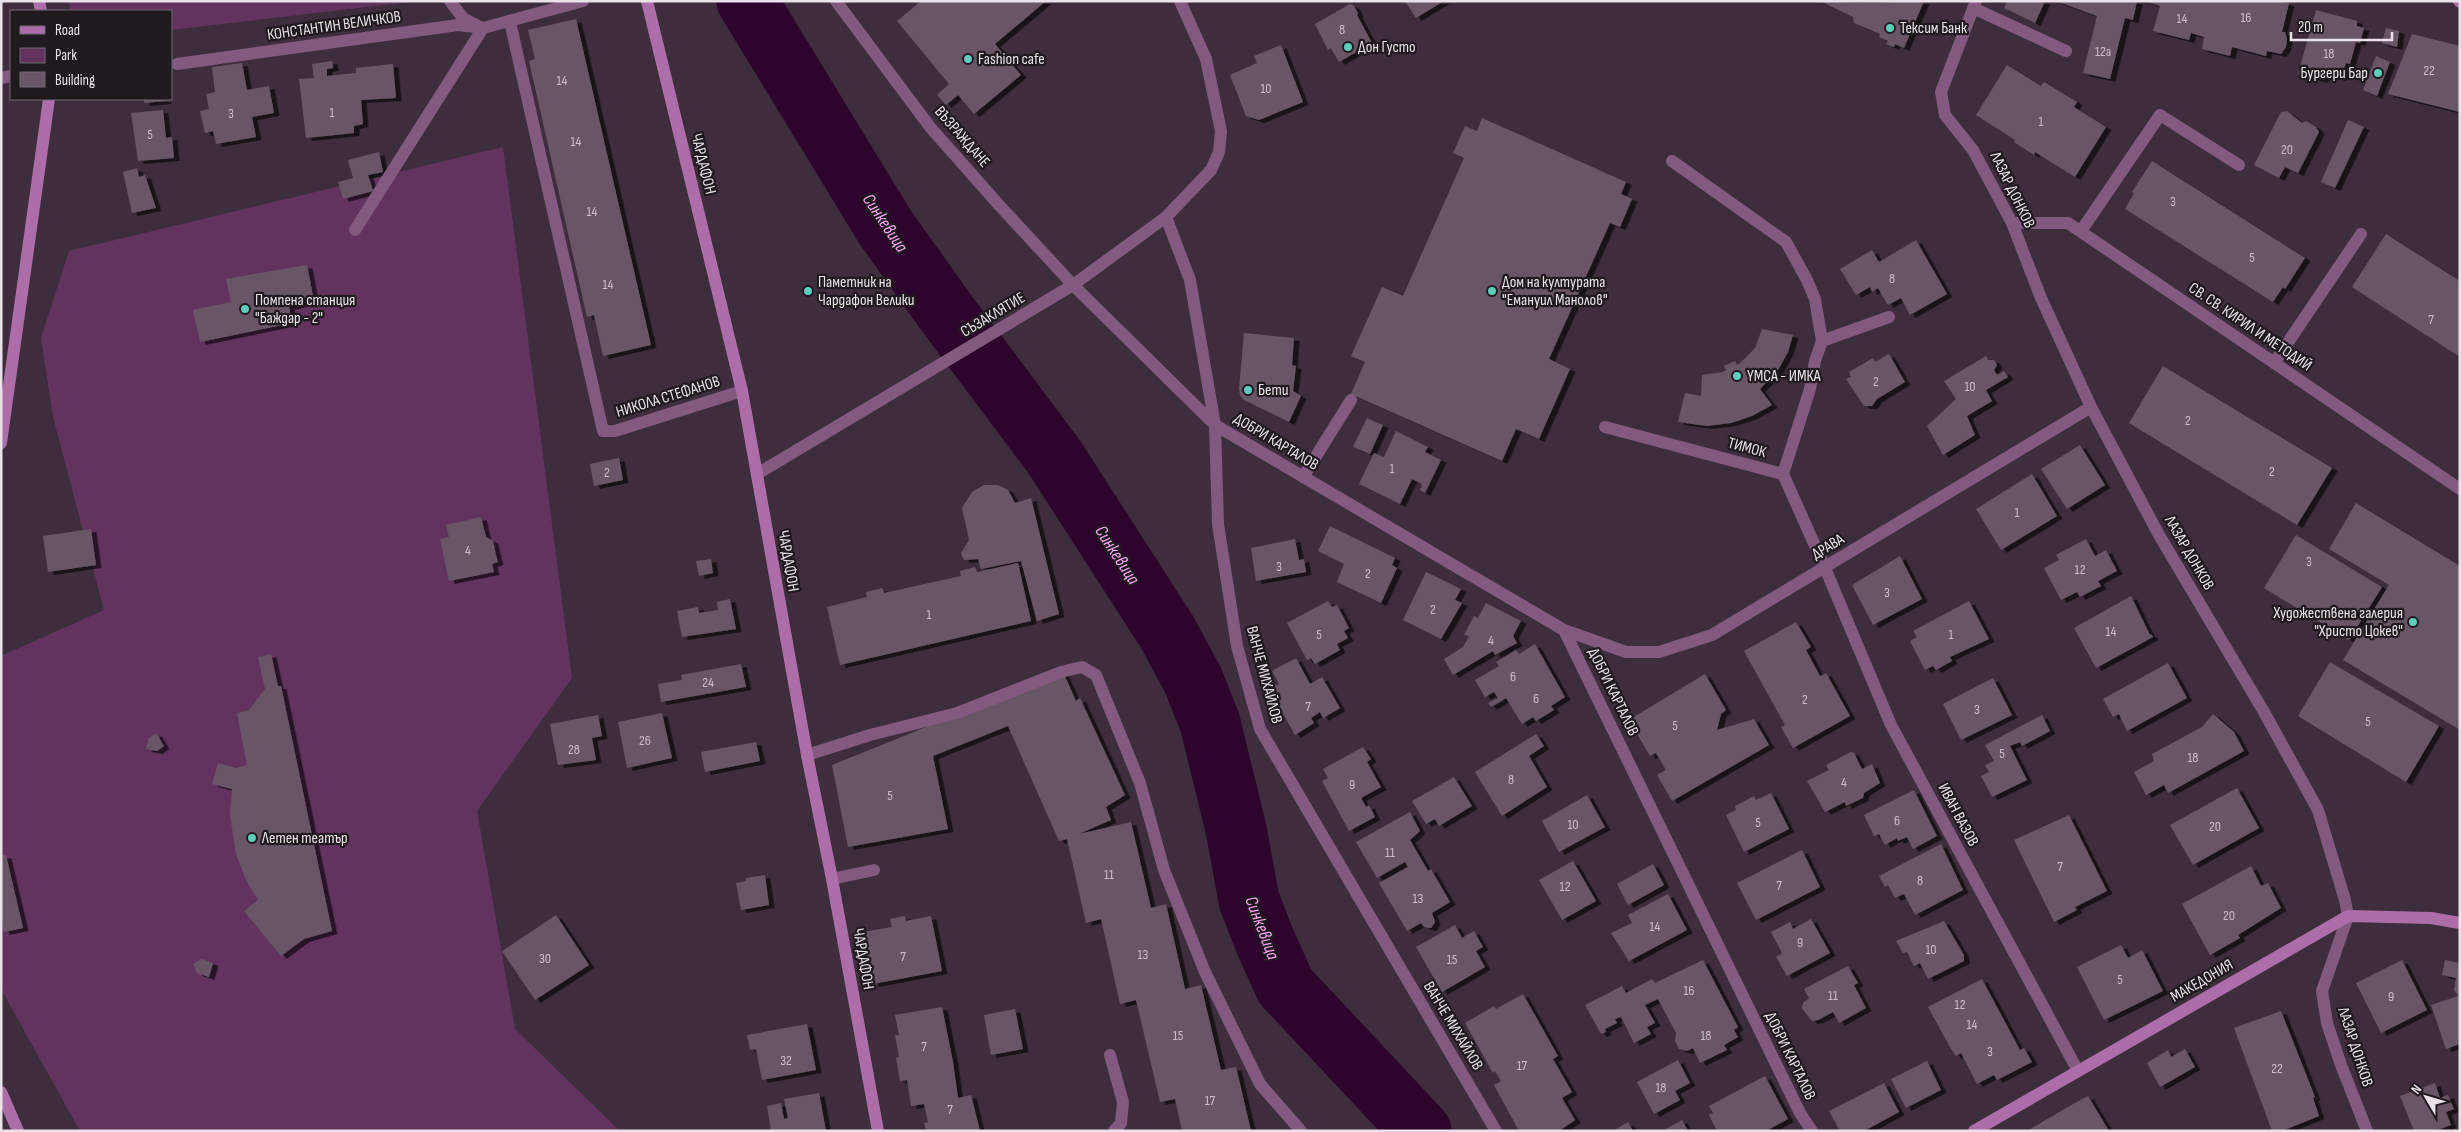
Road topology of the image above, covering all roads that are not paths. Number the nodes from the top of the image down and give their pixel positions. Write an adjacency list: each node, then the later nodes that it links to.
1 (450, 1): 8 (street)
2 (583, 1): 7 (street, КОНСТАНТИН ВЕЛИЧКОВ)
3 (647, 1): 23 (main road, ЧАРДАФОН)
4 (836, 1): 19 (street, ВЪЗРАЖДАНЕ)
5 (1180, 1): 14 (street, СЪЗАКЛЯТИЕ)
6 (1975, 5): 9 (street); 15 (street, ЛАЗАР ДОНКОВ)
7 (510, 22): 8 (street, КОНСТАНТИН ВЕЛИЧКОВ); 23 (street, НИКОЛА СТЕФАНОВ)
8 (482, 28): 10 (street, КОНСТАНТИН ВЕЛИЧКОВ); 16 (street)
9 (2066, 51)
10 (177, 64)
11 (48, 100): 28 (main road)
12 (1672, 161): 21 (street)
13 (2238, 164): 17 (street)
14 (1166, 217): 19 (street, СЪЗАКЛЯТИЕ); 26 (street, ВАНЧЕ МИХАЙЛОВ)
15 (2012, 222): 17 (street, СВ. СВ. КИРИЛ И МЕТОДИЙ); 25 (street, ЛАЗАР ДОНКОВ)
16 (355, 230)
17 (2081, 231): 22 (street, СВ. СВ. КИРИЛ И МЕТОДИЙ)
18 (2362, 234): 22 (street)
19 (1073, 285): 26 (street); 29 (street, СЪЗАКЛЯТИЕ)
20 (1889, 317): 21 (street)
21 (1822, 341): 30 (street)
22 (2274, 363): 32 (street, СВ. СВ. КИРИЛ И МЕТОДИЙ)
23 (742, 392): 29 (main road, ЧАРДАФОН)
24 (1351, 400): 31 (street)
25 (2092, 407): 33 (street, ДРАВА); 38 (street, ЛАЗАР ДОНКОВ)
26 (1215, 425): 31 (street, ДОБРИ КАРТАЛОВ); 47 (street, ВАНЧЕ МИХАЙЛОВ)
27 (1605, 427): 30 (street, ТИМОК)
28 (1, 443)
29 (757, 474): 35 (main road, ЧАРДАФОН)
30 (1783, 474): 33 (street, ТИМОК)
31 (1302, 477): 34 (street, ДОБРИ КАРТАЛОВ)
32 (2460, 489)
33 (1825, 568): 34 (street, ДРАВА); 41 (street, ИВАН ВАЗОВ)
34 (1564, 630): 48 (street, ДОБРИ КАРТАЛОВ)
35 (807, 756): 37 (main road, ЧАРДАФОН); 46 (street)
36 (874, 870): 37 (street)
37 (832, 879): 44 (main road, ЧАРДАФОН)
38 (2348, 916): 39 (main road); 41 (main road, МАКЕДОНИЯ); 50 (street, ЛАЗАР ДОНКОВ)
39 (2460, 923)
40 (1110, 1055): 45 (street)
41 (2078, 1071): 49 (main road, МАКЕДОНИЯ)
42 (1, 1092): 43 (main road)
43 (18, 1131)
44 (878, 1131)
45 (1114, 1131)
46 (1301, 1131)
47 (1496, 1131)
48 (1812, 1131)
49 (1974, 1131)
50 (2367, 1131)

